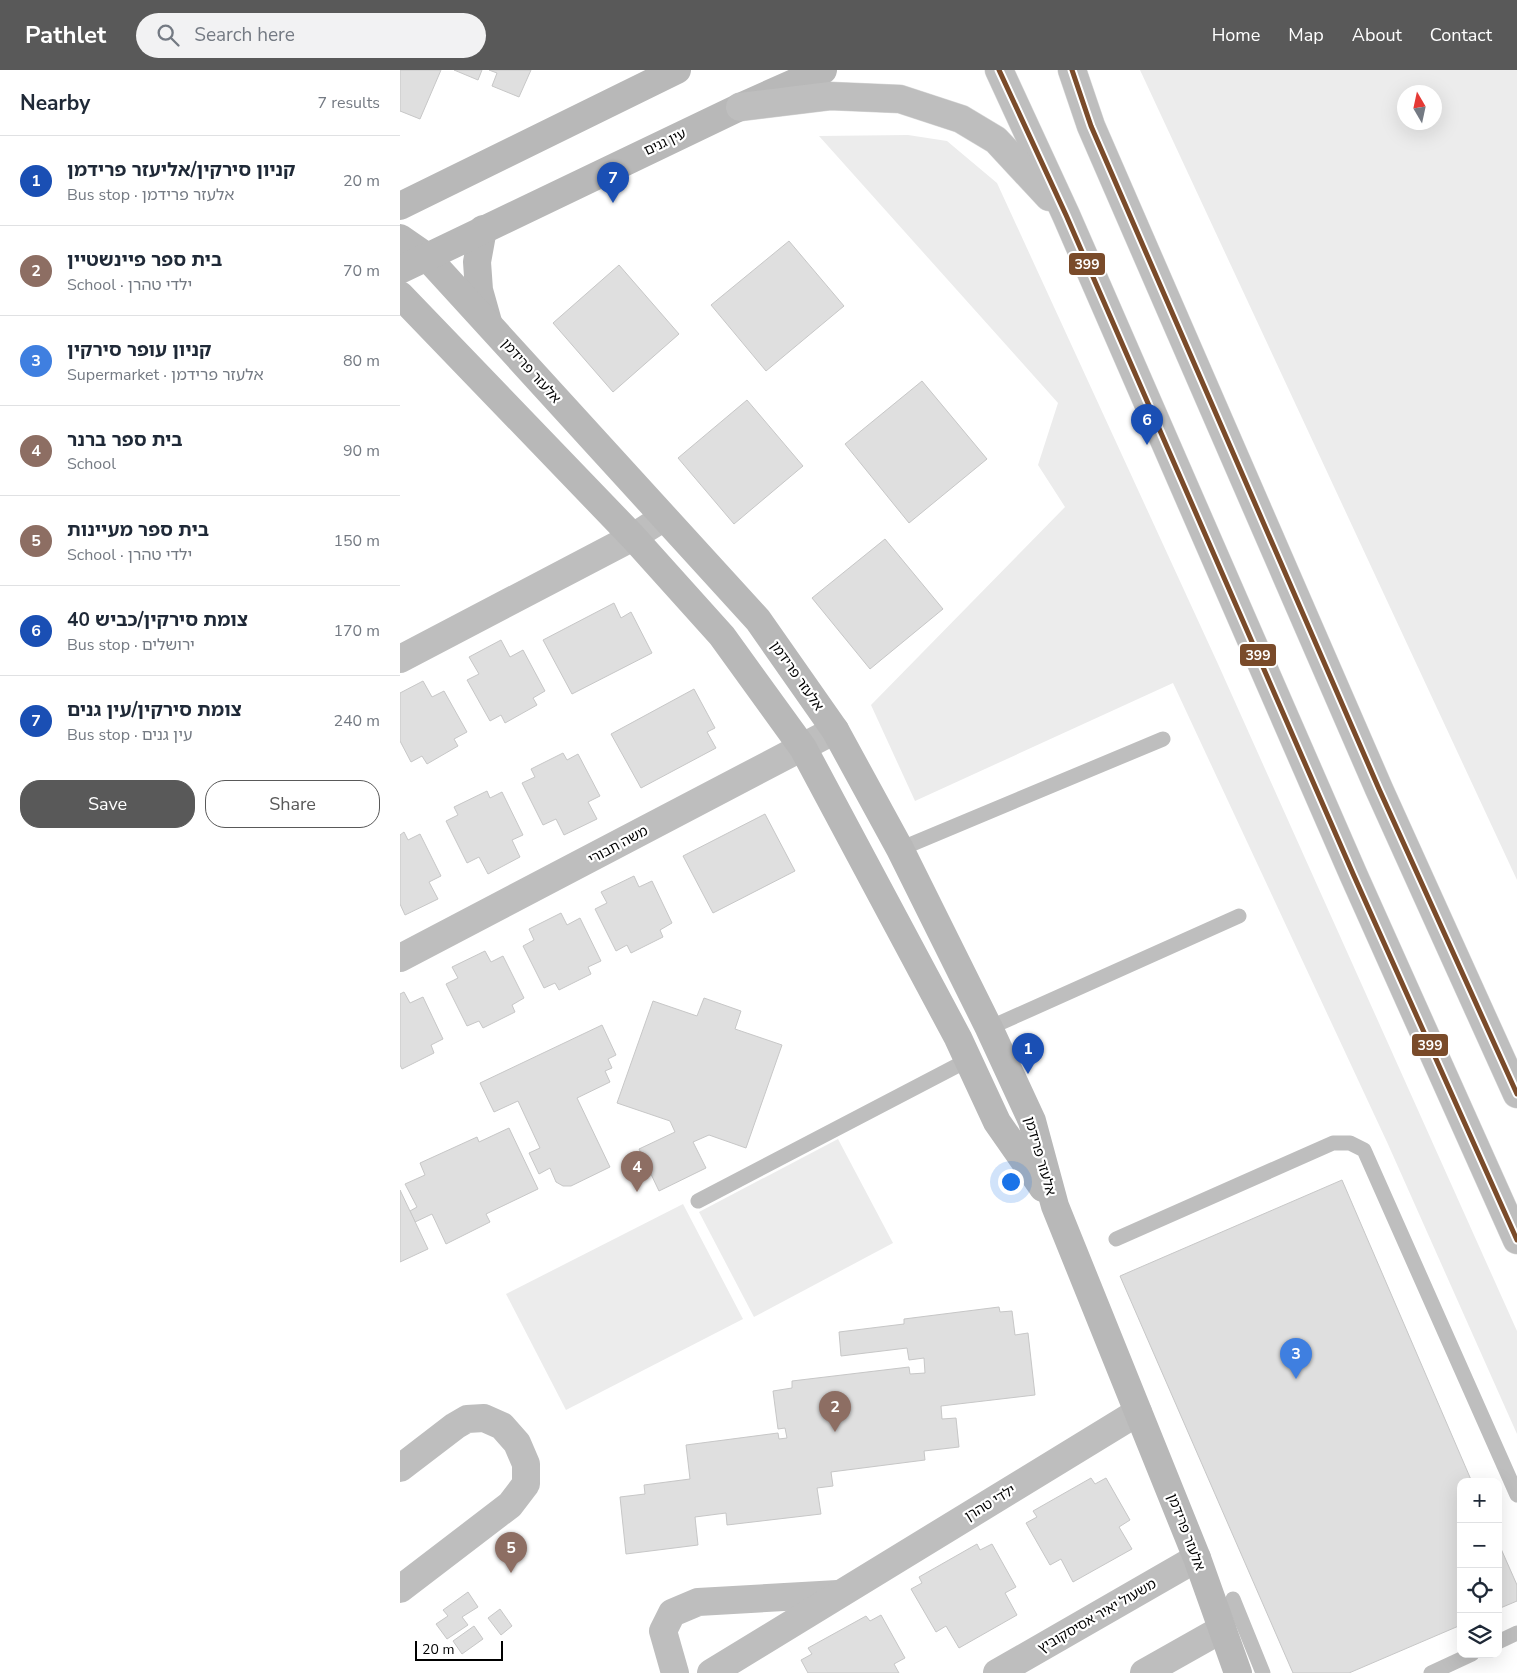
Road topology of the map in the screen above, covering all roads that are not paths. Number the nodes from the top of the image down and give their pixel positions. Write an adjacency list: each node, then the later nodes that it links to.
1 (677, 70): 8 (street)
2 (823, 70): 6 (street, עין גנים)
3 (999, 70): 9 (main road)
4 (1072, 70): 7 (main road)
5 (1084, 70): 7 (main road)
6 (740, 106): 9 (main road); 10 (street, עין גנים)
7 (1091, 126): 27 (main road)
8 (400, 206)
9 (1066, 215): 31 (main road)
10 (483, 229): 12 (street, עין גנים); 15 (street)
11 (400, 238): 12 (street, אלעזר פרידמן)
12 (426, 256): 13 (street, עין גנים); 15 (street, אלעזר פרידמן)
13 (400, 270)
14 (400, 294): 17 (street, אלעזר פרידמן)
15 (489, 326): 16 (street, אלעזר פרידמן)
16 (663, 518): 17 (main road); 19 (street, אלעזר פרידמן)
17 (633, 537): 18 (main road); 21 (street, אלעזר פרידמן)
18 (400, 659)
19 (835, 730): 21 (main road, משה תבורי); 22 (street, אלעזר פרידמן)
20 (1163, 739): 22 (lane)
21 (803, 748): 24 (main road, משה תבורי); 26 (street, אלעזר פרידמן)
22 (900, 849): 25 (street, אלעזר פרידמן)
23 (1239, 916): 25 (lane)
24 (400, 958)
25 (989, 1028): 29 (street, אלעזר פרידמן)
26 (968, 1060): 28 (lane); 29 (street, אלעזר פרידמן)
27 (1517, 1094)
28 (698, 1201)
29 (1055, 1206): 32 (street, אלעזר פרידמן)
30 (1116, 1239): 34 (lane)
31 (1517, 1240)
32 (1138, 1412): 35 (street, אלעזר פרידמן); 37 (main road, ילדי טהרן)
33 (400, 1468): 36 (main road)
34 (1517, 1495)
35 (1196, 1558): 39 (street, אלעזר פרידמן); 46 (main road, משעול יאיר אסיסקוביץ)
36 (400, 1588)
37 (842, 1594): 44 (main road, ילדי טהרן); 45 (main road, ילדי טהרן)
38 (1233, 1599): 48 (lane)
39 (1222, 1628): 43 (street, אלעזר פרידמן); 47 (main road)
40 (1517, 1634): 41 (lane)
41 (1502, 1640)
42 (1463, 1658): 49 (lane)
43 (1237, 1670)
44 (675, 1673)
45 (711, 1673)
46 (998, 1673)
47 (1144, 1673)
48 (1263, 1673)
49 (1431, 1673)

